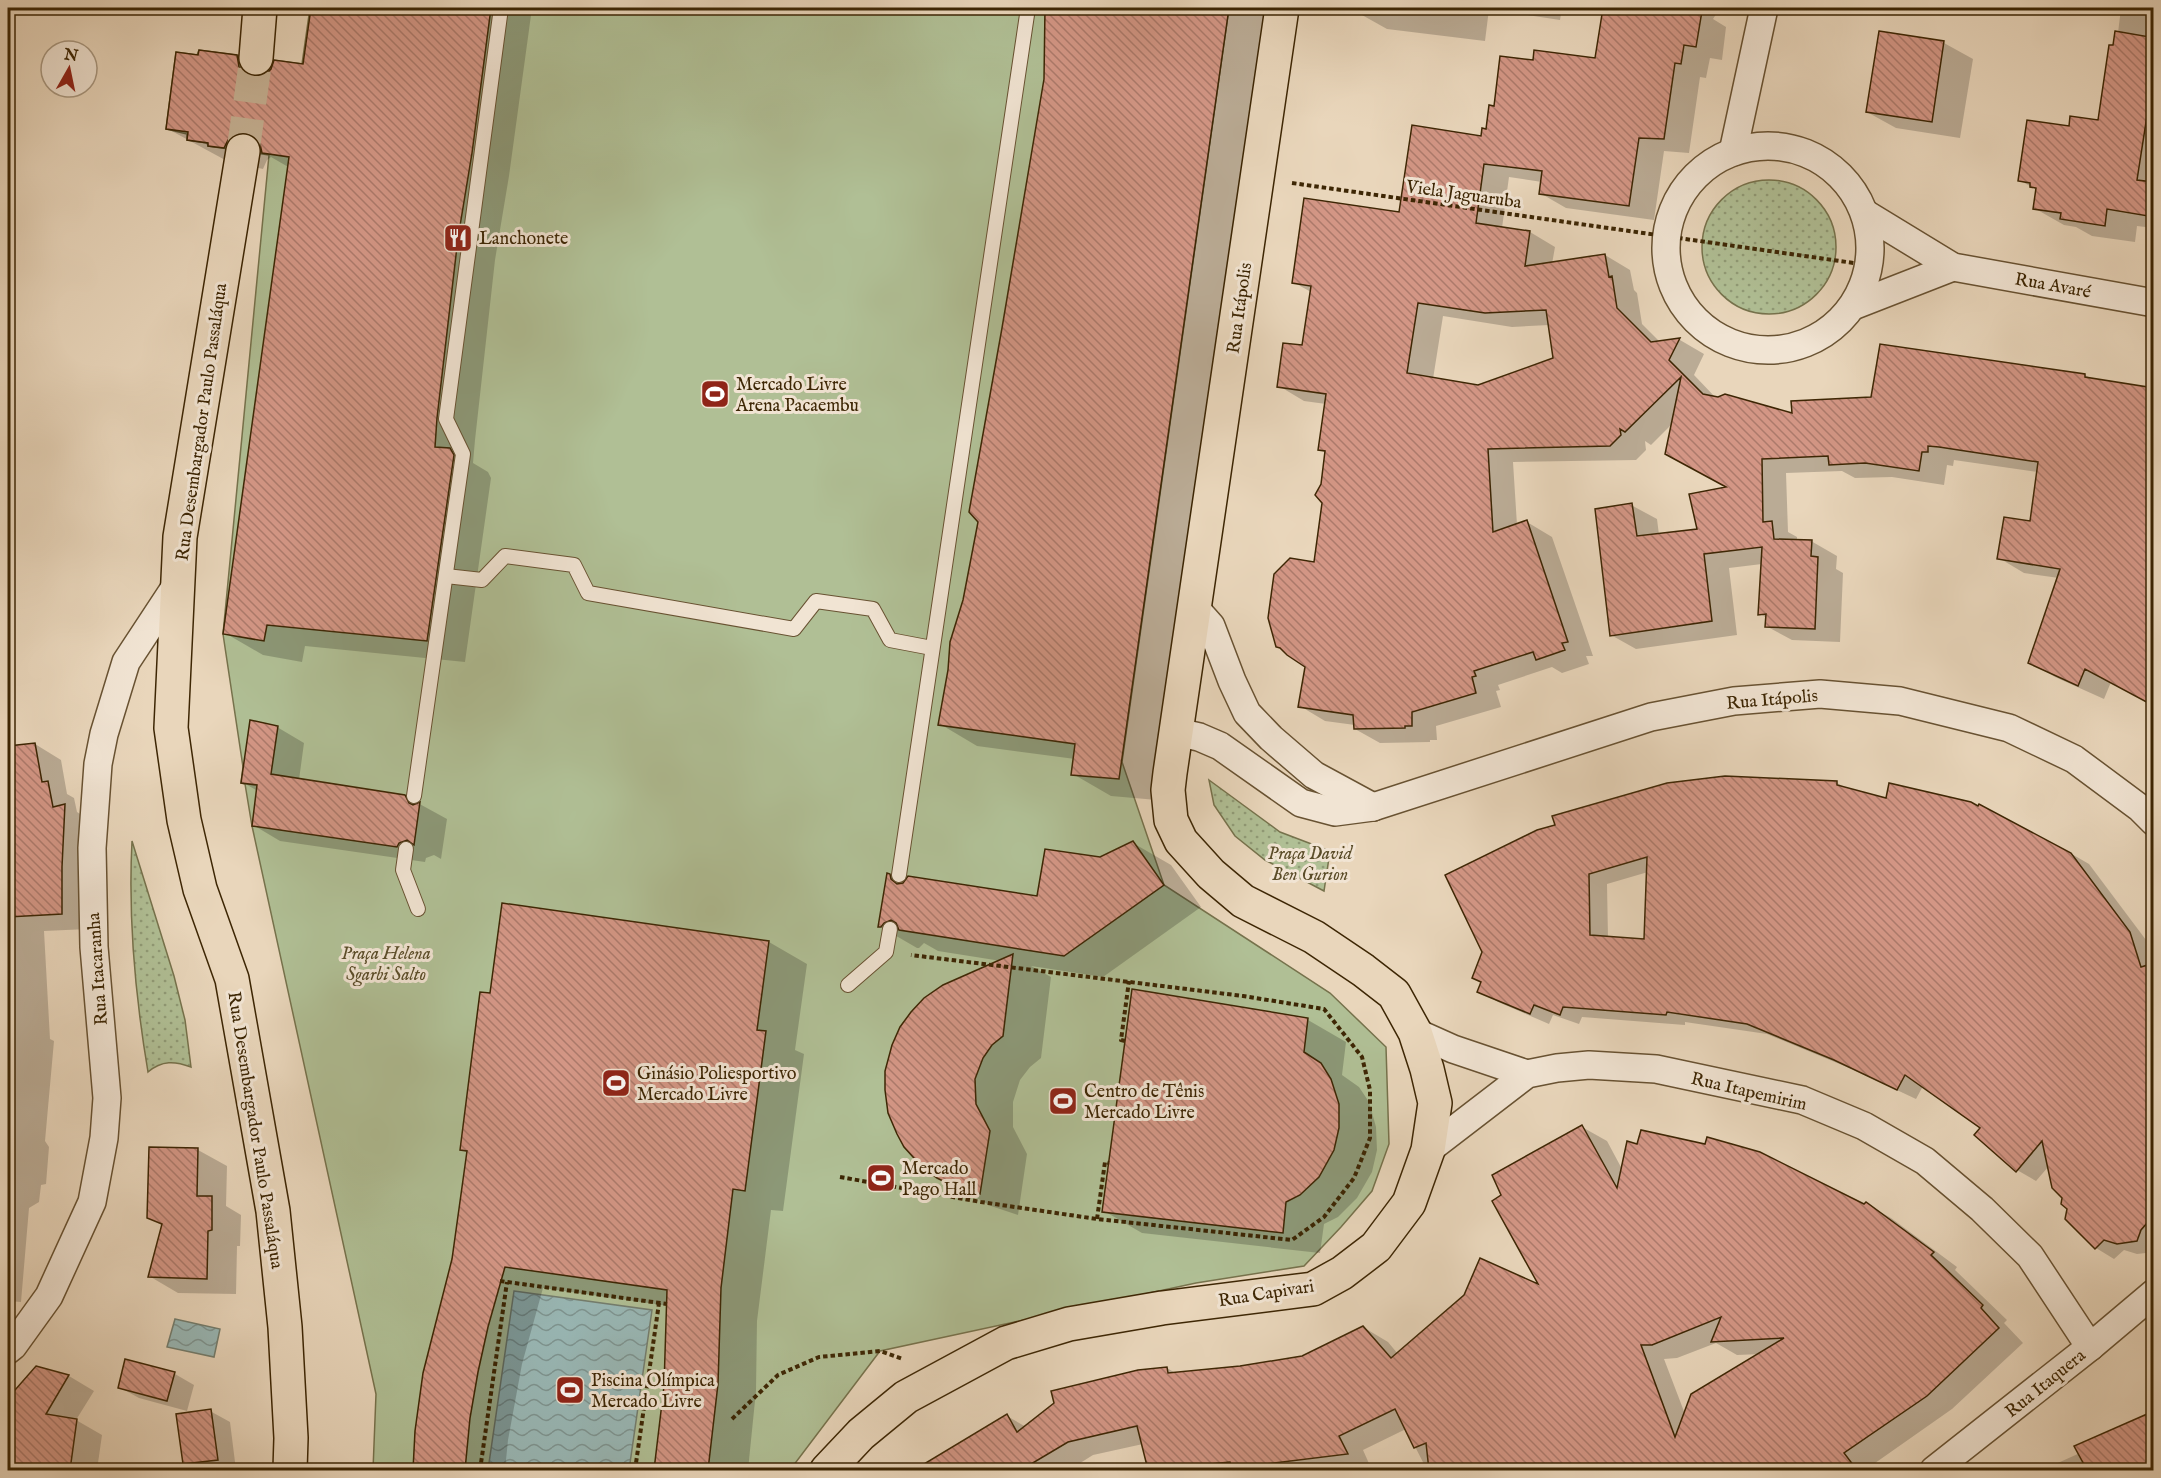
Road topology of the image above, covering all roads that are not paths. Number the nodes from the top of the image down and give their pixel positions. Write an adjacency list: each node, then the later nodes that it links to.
1 (260, 8): 6 (main road)
2 (501, 8): 13 (lane)
3 (1028, 8): 16 (lane)
4 (1282, 8): 15 (main road, Rua Itápolis)
5 (1764, 8): 8 (street)
6 (256, 58)
7 (243, 151): 14 (main road, Rua Desembargador Paulo Passaláqua)
8 (1733, 152): 9 (street); 12 (street)
9 (1866, 214): 10 (street, Rua Avaré); 12 (street)
10 (1953, 267): 11 (street, Rua Avaré); 12 (street)
11 (2154, 303)
12 (1853, 306)
13 (446, 576): 16 (lane); 18 (lane)
14 (178, 583): 31 (street, Rua Itacaranha); 32 (main road, Rua Desembargador Paulo Passaláqua)
15 (1195, 608): 17 (main road, Rua Itápolis); 19 (street)
16 (933, 648): 22 (lane)
17 (1177, 732): 19 (street, Rua Itápolis); 26 (main road, Rua Capivari)
18 (414, 796)
19 (1373, 807): 20 (street, Rua Itápolis)
20 (2154, 822)
21 (406, 849): 23 (lane)
22 (899, 875)
23 (418, 909)
24 (890, 929): 25 (lane)
25 (848, 986)
26 (1414, 1032): 27 (street, Rua Itapemirim); 28 (main road, Rua Capivari)
27 (1527, 1074): 28 (street, Rua Itapemirim); 30 (street, Rua Itapemirim)
28 (1428, 1150): 35 (main road, Rua Capivari)
29 (2154, 1293): 30 (street, Rua Itaquera)
30 (2090, 1347): 36 (street, Rua Itaquera)
31 (8, 1350)
32 (291, 1438): 33 (main road, Rua Desembargador Paulo Passaláqua); 34 (main road, Rua Desembargador Paulo Passaláqua)
33 (290, 1470)
34 (298, 1470)
35 (827, 1470)
36 (1934, 1470)

